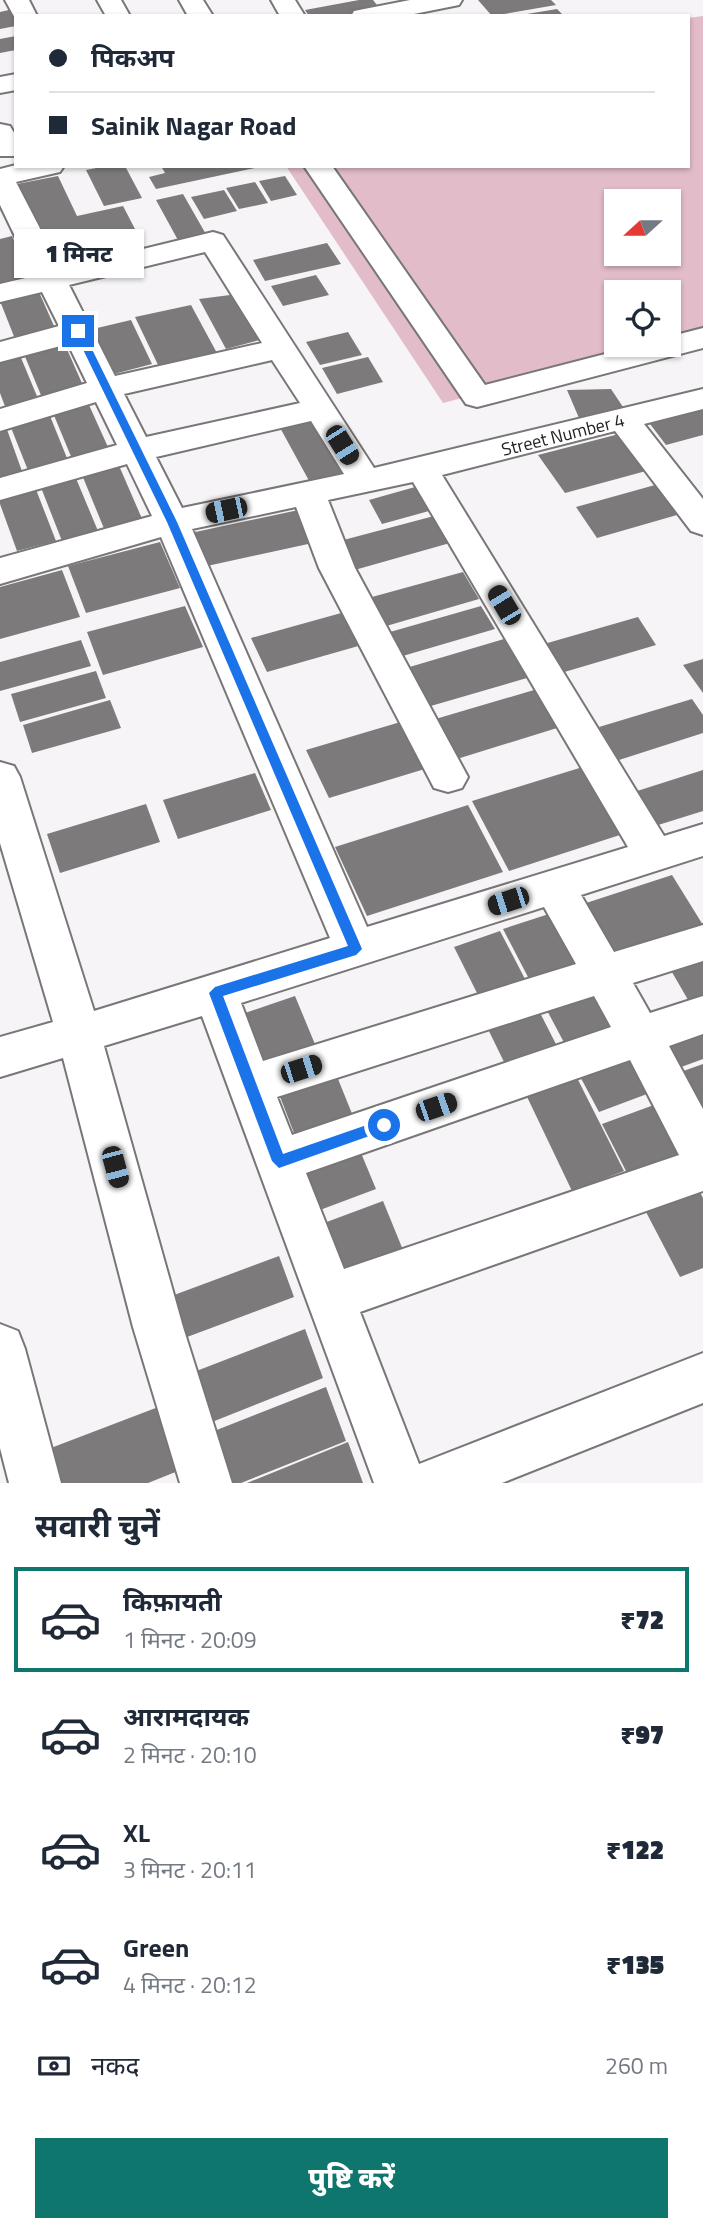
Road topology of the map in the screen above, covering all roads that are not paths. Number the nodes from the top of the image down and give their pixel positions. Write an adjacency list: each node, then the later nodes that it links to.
1 (461, 3): 2 (street)
2 (378, 14)
3 (4, 150): 5 (street)
4 (319, 168): 8 (street)
5 (53, 280): 6 (street); 7 (street); 9 (street)
6 (0, 293)
7 (78, 331): 10 (street); 11 (street)
8 (703, 338)
9 (281, 348): 11 (street); 13 (street)
10 (0, 352)
11 (106, 388): 14 (street); 16 (street)
12 (703, 399): 15 (street, Street Number 4)
13 (320, 410): 16 (street); 18 (street)
14 (0, 420)
15 (624, 420): 17 (street, Street Number 4); 22 (street)
16 (136, 450): 19 (street); 21 (street)
17 (422, 469): 18 (street, Street Number 4); 27 (street)
18 (365, 481): 20 (street, Street Number 4)
19 (0, 489)
20 (309, 493): 21 (street, Street Number 4); 24 (street)
21 (172, 522): 23 (street, Street Number 4); 30 (street)
22 (703, 523)
23 (0, 571)
24 (448, 776)
25 (0, 777): 34 (street)
26 (703, 839): 27 (street)
27 (654, 855): 28 (street)
28 (554, 887): 30 (street); 31 (street)
29 (703, 943): 31 (street)
30 (356, 949): 32 (street)
31 (603, 974): 35 (street); 37 (street)
32 (215, 993): 34 (street); 37 (street)
33 (703, 1015): 35 (street)
34 (79, 1034): 36 (street); 45 (street)
35 (640, 1036): 38 (street); 39 (street)
36 (0, 1057)
37 (250, 1085): 39 (street)
38 (703, 1154)
39 (279, 1161): 41 (street)
40 (703, 1169): 41 (street)
41 (330, 1298): 46 (street)
42 (0, 1349): 44 (street)
43 (703, 1378): 47 (street)
44 (35, 1483)
45 (206, 1483)
46 (400, 1483)
47 (436, 1483)

